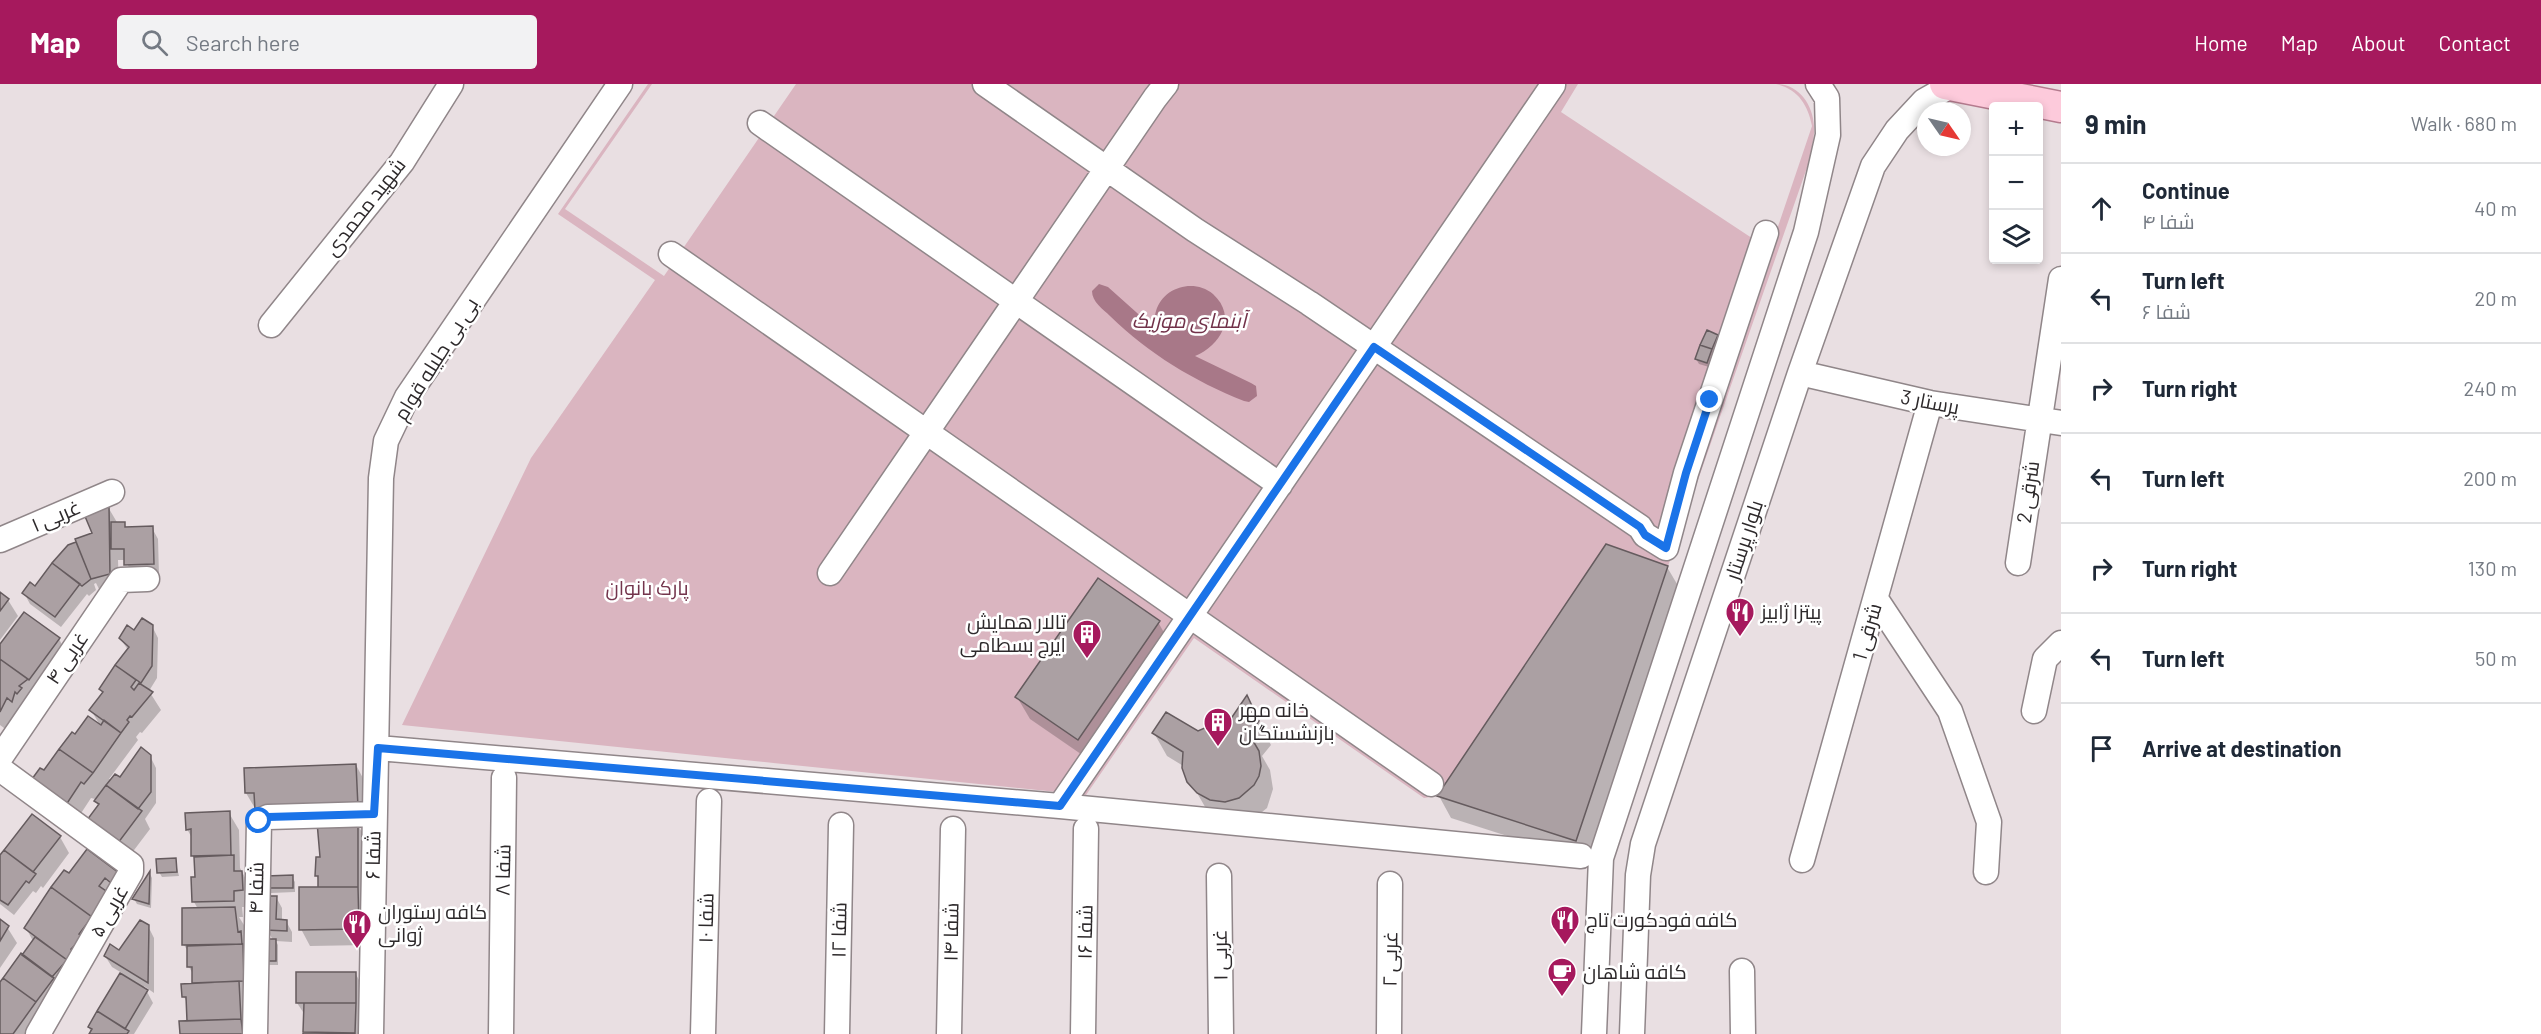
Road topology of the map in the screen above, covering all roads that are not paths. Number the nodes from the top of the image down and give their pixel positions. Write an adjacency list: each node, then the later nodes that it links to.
1 (451, 84): 17 (street, شهید محمدی)
2 (620, 84): 34 (street, بی بی جلیله قوام)
3 (985, 84): 10 (street)
4 (1166, 84): 10 (street)
5 (1818, 84): 11 (street, بلوار پرستار)
6 (1553, 85): 18 (street)
7 (1949, 85): 8 (main road); 13 (street, بلوار پرستار)
8 (2061, 106)
9 (760, 123): 16 (street)
10 (1106, 168): 16 (street); 18 (street)
11 (1806, 232): 13 (street); 61 (street, بلوار پرستار)
12 (1766, 233): 18 (street)
13 (1844, 245): 19 (street, بلوار پرستار)
14 (671, 254): 22 (street)
15 (2061, 279): 21 (street, شرقی 2)
16 (1016, 301): 22 (street); 23 (street)
17 (272, 325)
18 (1374, 347): 23 (street)
19 (1800, 373): 20 (street, پرستار 3); 62 (street, بلوار پرستار)
20 (1930, 403): 21 (street, پرستار 3); 29 (street, شرقی 1)
21 (2049, 422): 26 (street, شرقی 2)
22 (926, 432): 27 (street); 30 (street)
23 (1280, 485): 30 (street)
24 (112, 492): 25 (street, غربی ۱)
25 (0, 540)
26 (2018, 563)
27 (830, 573)
28 (147, 579): 33 (street, غربی ۴)
29 (1876, 598): 46 (street, شرقی 1); 47 (street)
30 (1190, 616): 38 (street); 40 (street)
31 (2061, 644): 32 (street)
32 (2034, 711)
33 (8, 727): 35 (street, غربی ۴)
34 (378, 748): 40 (street); 41 (street, شفا ۶)
35 (0, 758)
36 (0, 769): 51 (street, غربی ۵)
37 (504, 778): 54 (street, شفا ۸)
38 (1431, 784)
39 (709, 801): 55 (street, شفا ۱۰)
40 (1060, 806): 45 (street)
41 (374, 814): 52 (street, شفا ۴); 53 (street, شفا ۶)
42 (841, 825): 56 (street, شفا ۱۲)
43 (953, 829): 57 (street, شفا ۱۴)
44 (1086, 829): 58 (street, شفا ۱۶)
45 (1581, 856)
46 (1802, 860)
47 (1986, 872)
48 (1219, 876): 59 (street, ۱ غربی)
49 (1390, 884): 60 (street, ۲ غربی)
50 (1743, 971): 63 (street)
51 (38, 1034)
52 (255, 1034)
53 (371, 1034)
54 (501, 1034)
55 (703, 1034)
56 (837, 1034)
57 (949, 1034)
58 (1083, 1034)
59 (1221, 1034)
60 (1389, 1034)
61 (1594, 1034)
62 (1632, 1034)
63 (1743, 1034)

